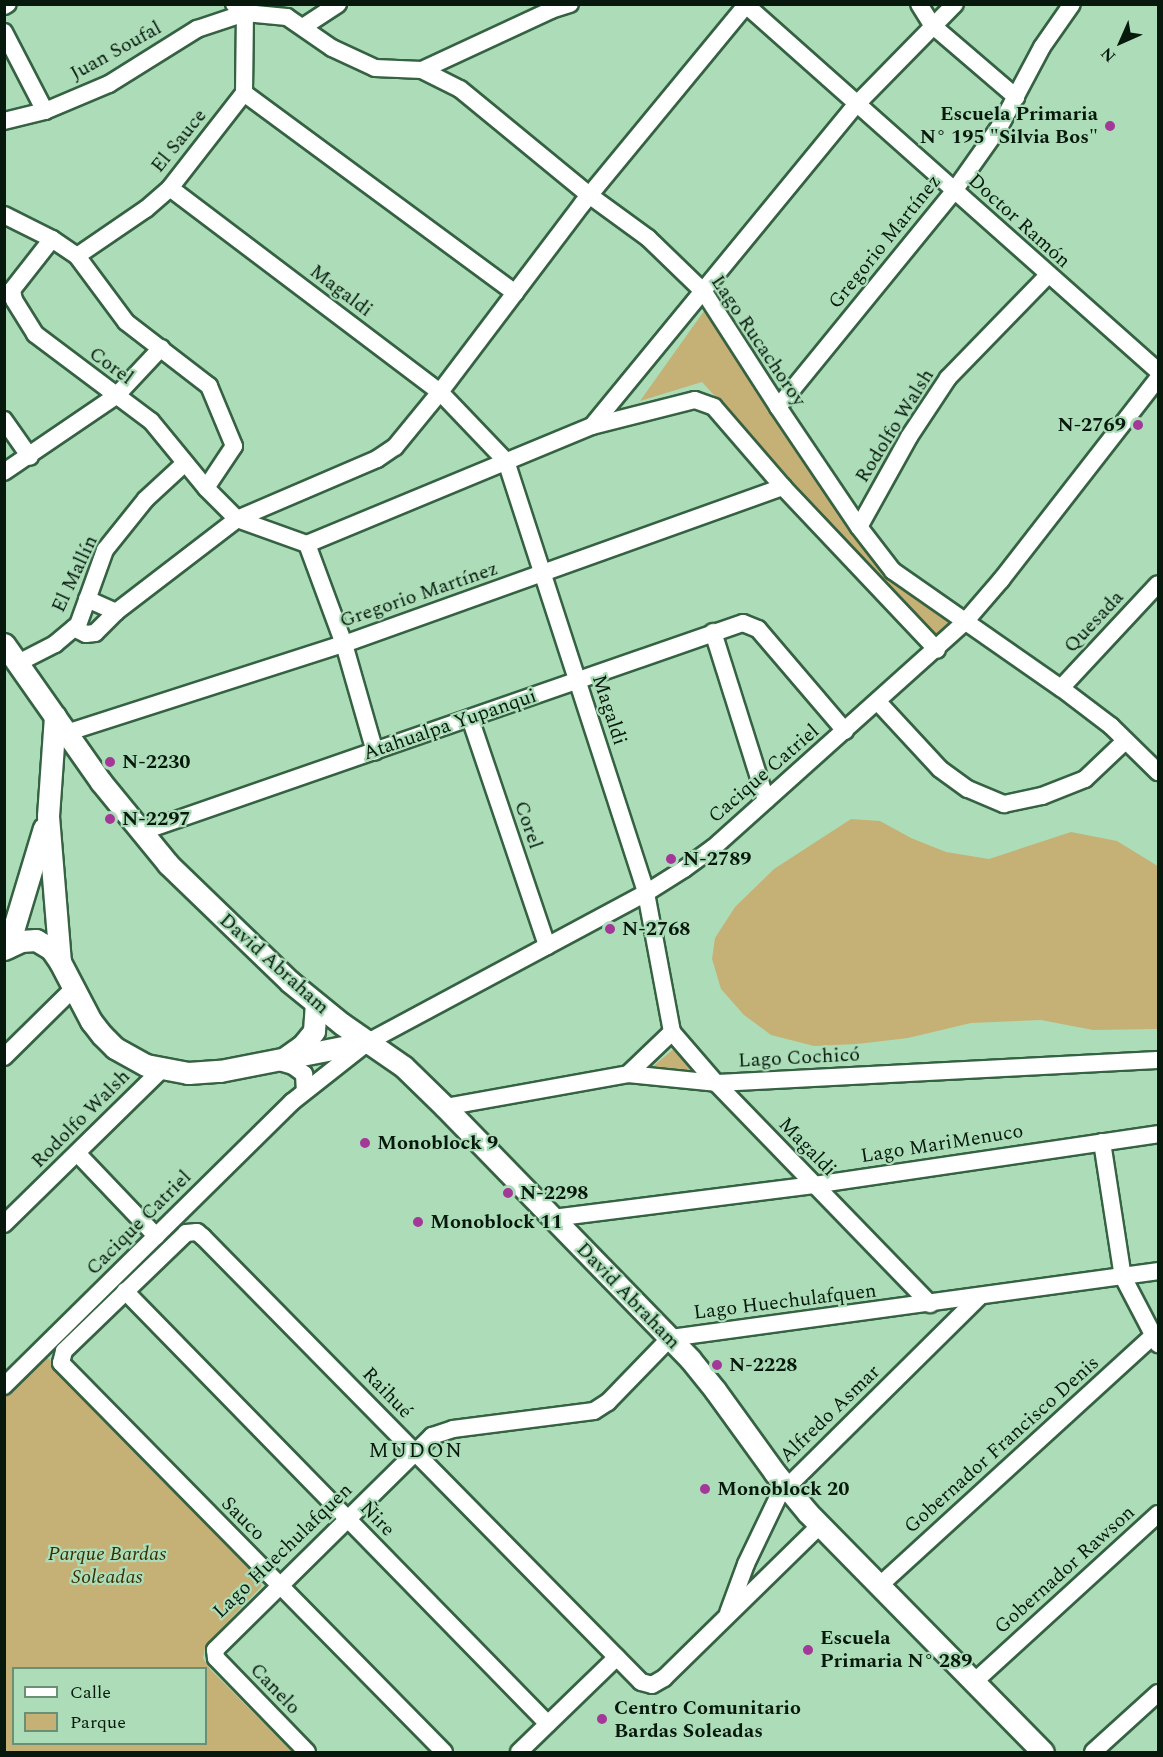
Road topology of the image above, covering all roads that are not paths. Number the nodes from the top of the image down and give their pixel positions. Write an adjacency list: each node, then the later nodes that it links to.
1 (339, 4): 9 (street)
2 (570, 4): 11 (street)
3 (919, 4): 8 (street)
4 (955, 4): 8 (street)
5 (1072, 4): 13 (street, Gregorio Martínez)
6 (746, 5): 14 (street, Doctor Ramón); 19 (street)
7 (239, 9): 9 (street, Lago Rucachoroy); 12 (street); 15 (street, Juan Soufal)
8 (932, 25): 13 (street); 14 (street)
9 (303, 27): 11 (street, Lago Rucachoroy)
10 (4, 32): 15 (street)
11 (422, 70): 19 (street, Lago Rucachoroy)
12 (244, 93): 17 (street, El Sauce); 25 (street)
13 (1016, 97): 18 (street, Gregorio Martínez)
14 (856, 105): 18 (street, Doctor Ramón); 24 (street)
15 (45, 111): 16 (street, Juan Soufal)
16 (4, 121)
17 (170, 188): 22 (street, El Sauce); 29 (street, Magaldi)
18 (954, 191): 23 (street, Doctor Ramón); 31 (street, Gregorio Martínez)
19 (589, 195): 24 (street, Lago Rucachoroy); 25 (street)
20 (4, 215): 21 (street)
21 (52, 239): 22 (street); 30 (street, Corel)
22 (77, 256): 26 (street)
23 (1048, 275): 27 (street, Doctor Ramón); 41 (street, Rodolfo Walsh)
24 (704, 292): 31 (street, Lago Rucachoroy); 33 (street)
25 (515, 293): 29 (street)
26 (161, 348): 30 (street); 39 (street)
27 (1158, 371)
28 (1158, 378): 47 (street, Cacique Catriel)
29 (440, 392): 35 (street, Magaldi); 40 (street)
30 (116, 396): 34 (street); 36 (street, Corel)
31 (778, 407): 41 (street, Lago Rucachoroy)
32 (4, 420): 34 (street)
33 (592, 426): 35 (street); 38 (street)
34 (30, 457): 37 (street)
35 (506, 460): 42 (street); 43 (street, Magaldi)
36 (185, 463): 39 (street, Corel); 45 (street, El Mallín)
37 (4, 472)
38 (783, 487): 43 (street, Gregorio Martínez); 52 (street)
39 (206, 488): 40 (street, Corel)
40 (237, 519): 42 (street); 46 (street)
41 (859, 527): 47 (street, Lago Rucachoroy)
42 (307, 544): 51 (street)
43 (544, 573): 51 (street, Gregorio Martínez); 54 (street, Magaldi)
44 (1158, 584): 55 (street, Quesada)
45 (87, 599): 46 (street); 48 (street, El Mallín)
46 (116, 612): 48 (street)
47 (964, 623): 52 (street, Cacique Catriel); 55 (street, Lago Rucachoroy)
48 (74, 628): 53 (street, El Mallín)
49 (713, 632): 54 (street, Atahualpa Yupanqui); 59 (street, Atahualpa Yupanqui); 64 (street)
50 (4, 644): 53 (main road, David Abraham)
51 (344, 644): 60 (street, Gregorio Martínez); 62 (street)
52 (937, 650): 56 (street, Cacique Catriel)
53 (18, 663): 57 (main road, David Abraham)
54 (577, 680): 58 (street, Atahualpa Yupanqui); 67 (street, Magaldi)
55 (1061, 688): 61 (street, Lago Rucachoroy)
56 (878, 702): 59 (street, Cacique Catriel); 61 (street)
57 (55, 716): 60 (main road, David Abraham); 65 (main road)
58 (470, 718): 62 (street, Atahualpa Yupanqui); 68 (street, Corel)
59 (845, 731): 64 (street, Cacique Catriel)
60 (66, 733): 66 (main road, David Abraham)
61 (1125, 741): 63 (street, Lago Rucachoroy)
62 (375, 752): 66 (street, Atahualpa Yupanqui)
63 (1158, 771)
64 (766, 800): 67 (street, Cacique Catriel)
65 (48, 816): 69 (main road); 70 (main road)
66 (141, 832): 72 (main road, David Abraham)
67 (646, 893): 68 (street, Cacique Catriel); 73 (street, Magaldi)
68 (547, 946): 74 (street, Cacique Catriel)
69 (6, 948): 70 (main road)
70 (60, 962): 71 (main road)
71 (73, 989): 75 (street); 78 (main road)
72 (316, 1004): 74 (main road, David Abraham); 76 (main road)
73 (672, 1032): 79 (street); 80 (street, Magaldi)
74 (368, 1042): 76 (main road); 81 (street, Cacique Catriel); 82 (main road, David Abraham)
75 (4, 1057)
76 (279, 1060): 78 (main road); 81 (street)
77 (1158, 1060): 80 (street, Lago Cochicó)
78 (161, 1070): 85 (street, Rodolfo Walsh)
79 (628, 1074): 80 (street, Lago Cochicó); 82 (street, Lago Cochicó)
80 (716, 1083): 86 (street, Magaldi)
81 (305, 1091): 89 (street, Cacique Catriel)
82 (445, 1107): 87 (main road, David Abraham)
83 (1158, 1134): 84 (street, Lago MariMenuco)
84 (1102, 1142): 86 (street, Lago MariMenuco); 91 (street)
85 (77, 1153): 88 (street, Rodolfo Walsh); 89 (street)
86 (814, 1185): 87 (street, Lago MariMenuco); 94 (street, Magaldi)
87 (553, 1218): 95 (main road, David Abraham)
88 (4, 1224)
89 (156, 1236): 97 (street, Cacique Catriel)
90 (1158, 1271): 91 (street, Lago Huechulafquen)
91 (1123, 1277): 93 (street, Lago Huechulafquen); 96 (street)
92 (125, 1292): 98 (street, Raihué); 101 (street, Ñire); 103 (street, Sauco)
93 (979, 1297): 94 (street, Lago Huechulafquen); 99 (street, Alfredo Asmar)
94 (930, 1304): 95 (street, Lago Huechulafquen)
95 (670, 1338): 98 (street, Lago Huechulafquen); 99 (main road, David Abraham)
96 (1156, 1340): 104 (street, Gobernador Francisco Denis)
97 (4, 1386)
98 (415, 1452): 101 (street, Lago Huechulafquen); 107 (street, Raihué)
99 (786, 1487): 102 (main road, David Abraham); 105 (street, Alfredo Asmar)
100 (1158, 1514): 108 (street, Gobernador Rawson)
101 (347, 1518): 103 (street, Lago Huechulafquen); 111 (street, Ñire)
102 (820, 1525): 104 (main road, David Abraham); 105 (street, Alfredo Asmar)
103 (279, 1585): 106 (street, Lago Huechulafquen); 113 (street, Sauco)
104 (879, 1586): 108 (main road, David Abraham)
105 (727, 1615): 109 (street, Alfredo Asmar)
106 (214, 1654): 112 (street, Canelo)
107 (617, 1658): 109 (street, Raihué); 111 (street)
108 (974, 1682): 115 (main road, David Abraham)
109 (652, 1685)
110 (1158, 1694): 116 (street)
111 (548, 1724): 114 (street)
112 (307, 1752)
113 (444, 1752)
114 (519, 1752)
115 (1043, 1752)
116 (1093, 1752)

